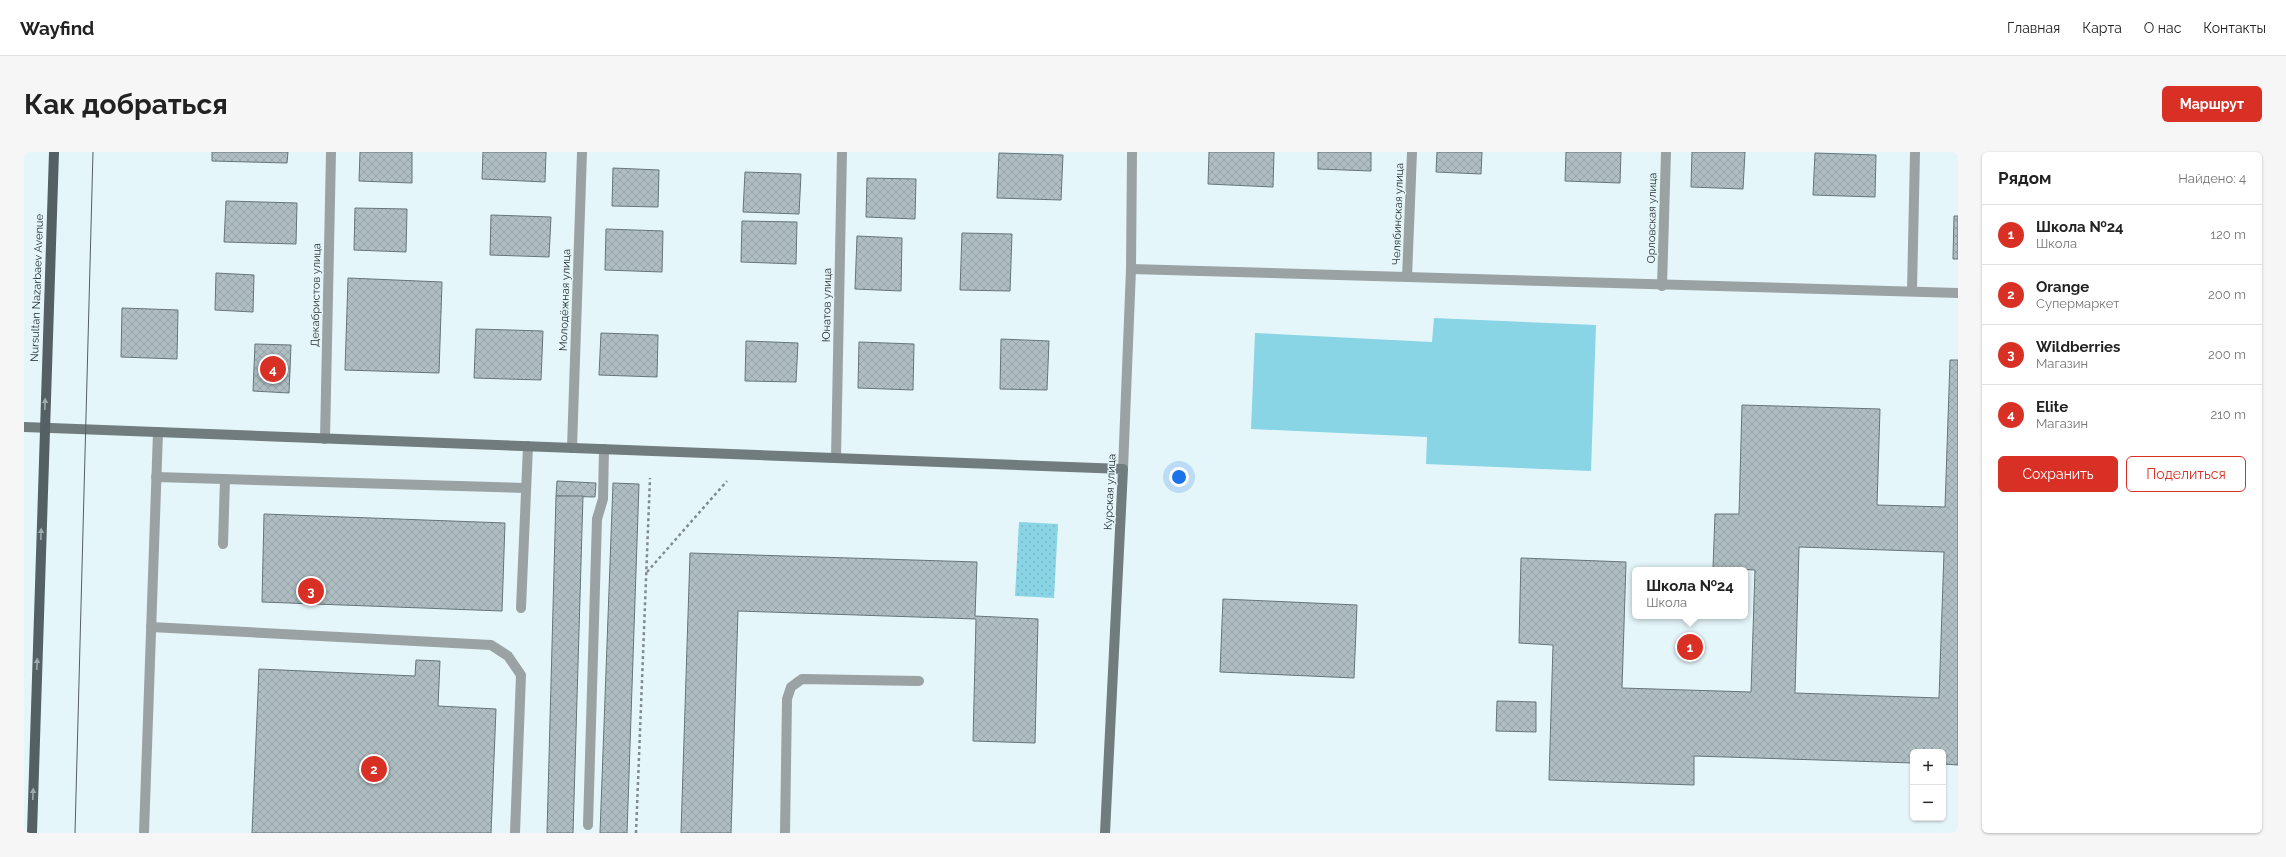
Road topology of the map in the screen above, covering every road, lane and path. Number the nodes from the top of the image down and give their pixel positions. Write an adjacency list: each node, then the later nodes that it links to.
1 (54, 152): 15 (main road, Nursultan Nazarbaev Avenue, one-way to 1)
2 (331, 152): 17 (street, Декабристов улица)
3 (582, 152): 19 (street, Молодёжная улица)
4 (842, 152): 21 (street, Юнатов улица)
5 (1132, 152): 9 (street, Курская улица)
6 (1412, 152): 10 (street, Челябинская улица)
7 (1666, 152): 11 (street, Орловская улица)
8 (1915, 152): 12 (street)
9 (1131, 269): 10 (street); 22 (street, Курская улица)
10 (1407, 277): 11 (street)
11 (1662, 286): 12 (street)
12 (1912, 291): 13 (street)
13 (1958, 293)
14 (24, 427): 15 (street)
15 (44, 428): 16 (street); 34 (main road, Nursultan Nazarbaev Avenue, one-way to 15)
16 (158, 432): 17 (street); 23 (street)
17 (325, 439): 18 (street)
18 (528, 446): 19 (street); 27 (street)
19 (572, 448): 20 (street)
20 (604, 449): 21 (street); 33 (street)
21 (836, 458): 22 (street)
22 (1124, 469): 39 (street, Курская улица)
23 (156, 477): 25 (street); 31 (street)
24 (650, 478): 29 (path)
25 (225, 479): 27 (street); 28 (street)
26 (727, 481): 29 (path)
27 (526, 488): 30 (street)
28 (223, 544)
29 (647, 572): 37 (path)
30 (521, 608)
31 (151, 626): 35 (street); 36 (street)
32 (919, 681): 38 (street)
33 (588, 825)
34 (32, 833)
35 (144, 833)
36 (515, 833)
37 (636, 833)
38 (785, 833)
39 (1105, 833)

